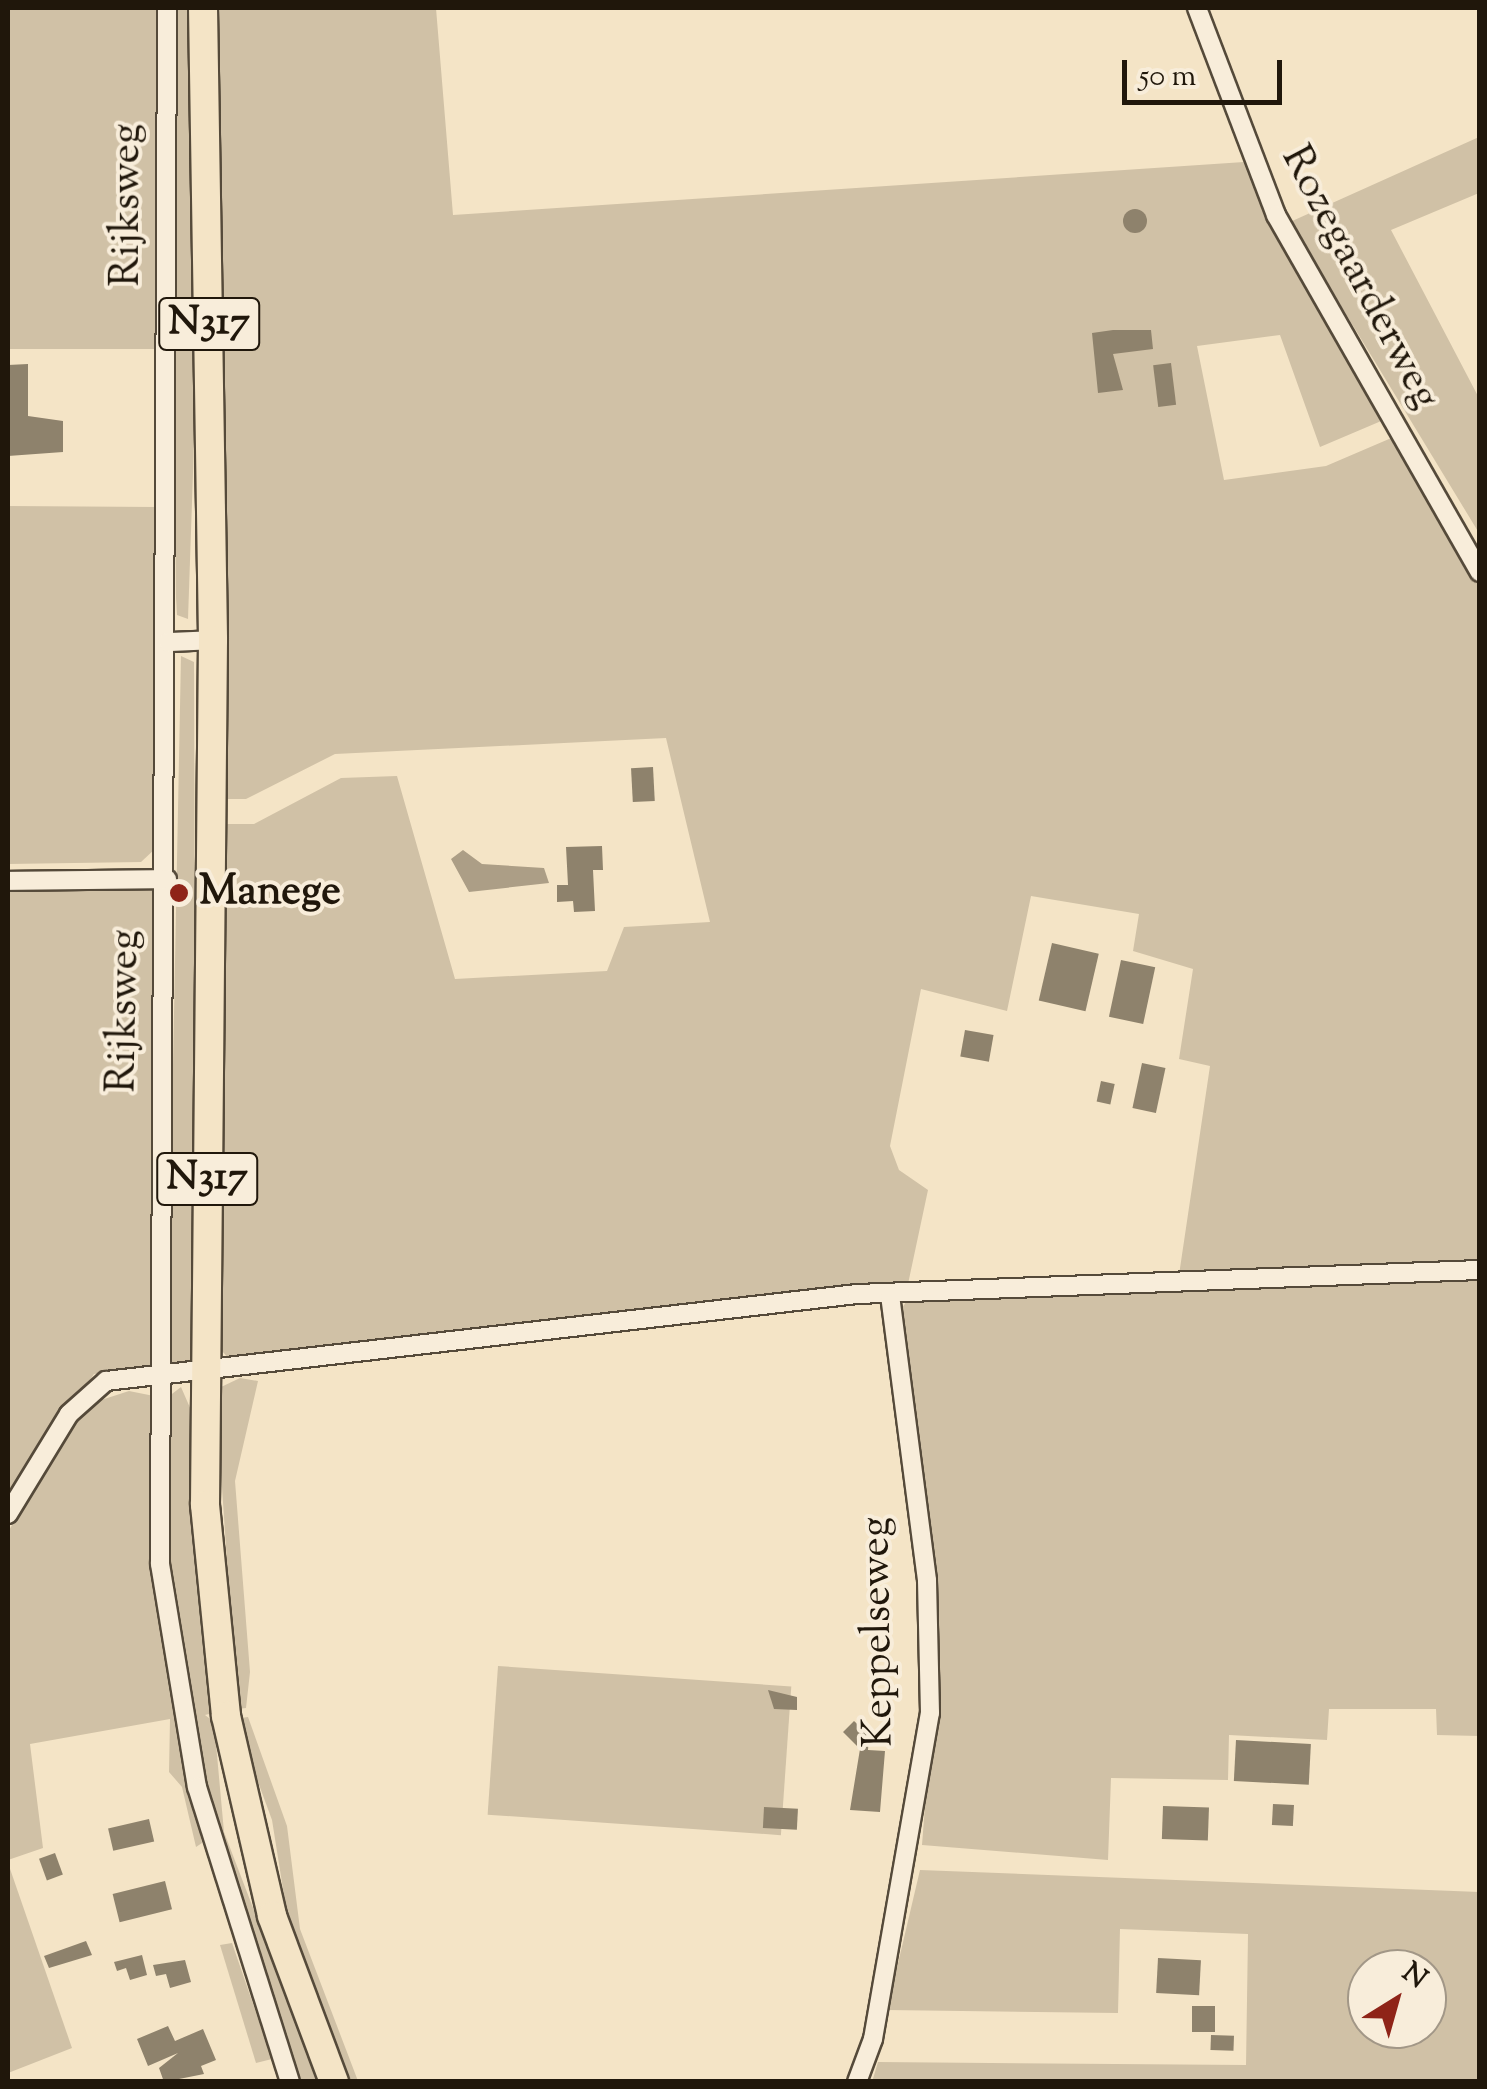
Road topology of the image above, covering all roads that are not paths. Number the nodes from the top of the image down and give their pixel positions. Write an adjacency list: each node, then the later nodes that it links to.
1 (166, 8): 6 (street, Rijksweg)
2 (204, 8): 5 (main road, Rijksweg / N317)
3 (1197, 8): 4 (street, Rozegaarderweg)
4 (1480, 572)
5 (214, 640): 6 (street); 11 (main road, Rijksweg / N317)
6 (168, 642): 7 (street, Rijksweg)
7 (167, 878): 8 (street); 12 (street, Rijksweg)
8 (8, 881)
9 (1480, 1270): 10 (street)
10 (890, 1294): 11 (street); 16 (street, Keppelseweg)
11 (205, 1375): 12 (street); 15 (main road, Rijksweg / N317)
12 (160, 1381): 13 (street); 14 (street, Rijksweg)
13 (8, 1514)
14 (290, 2082)
15 (334, 2082)
16 (857, 2082)

